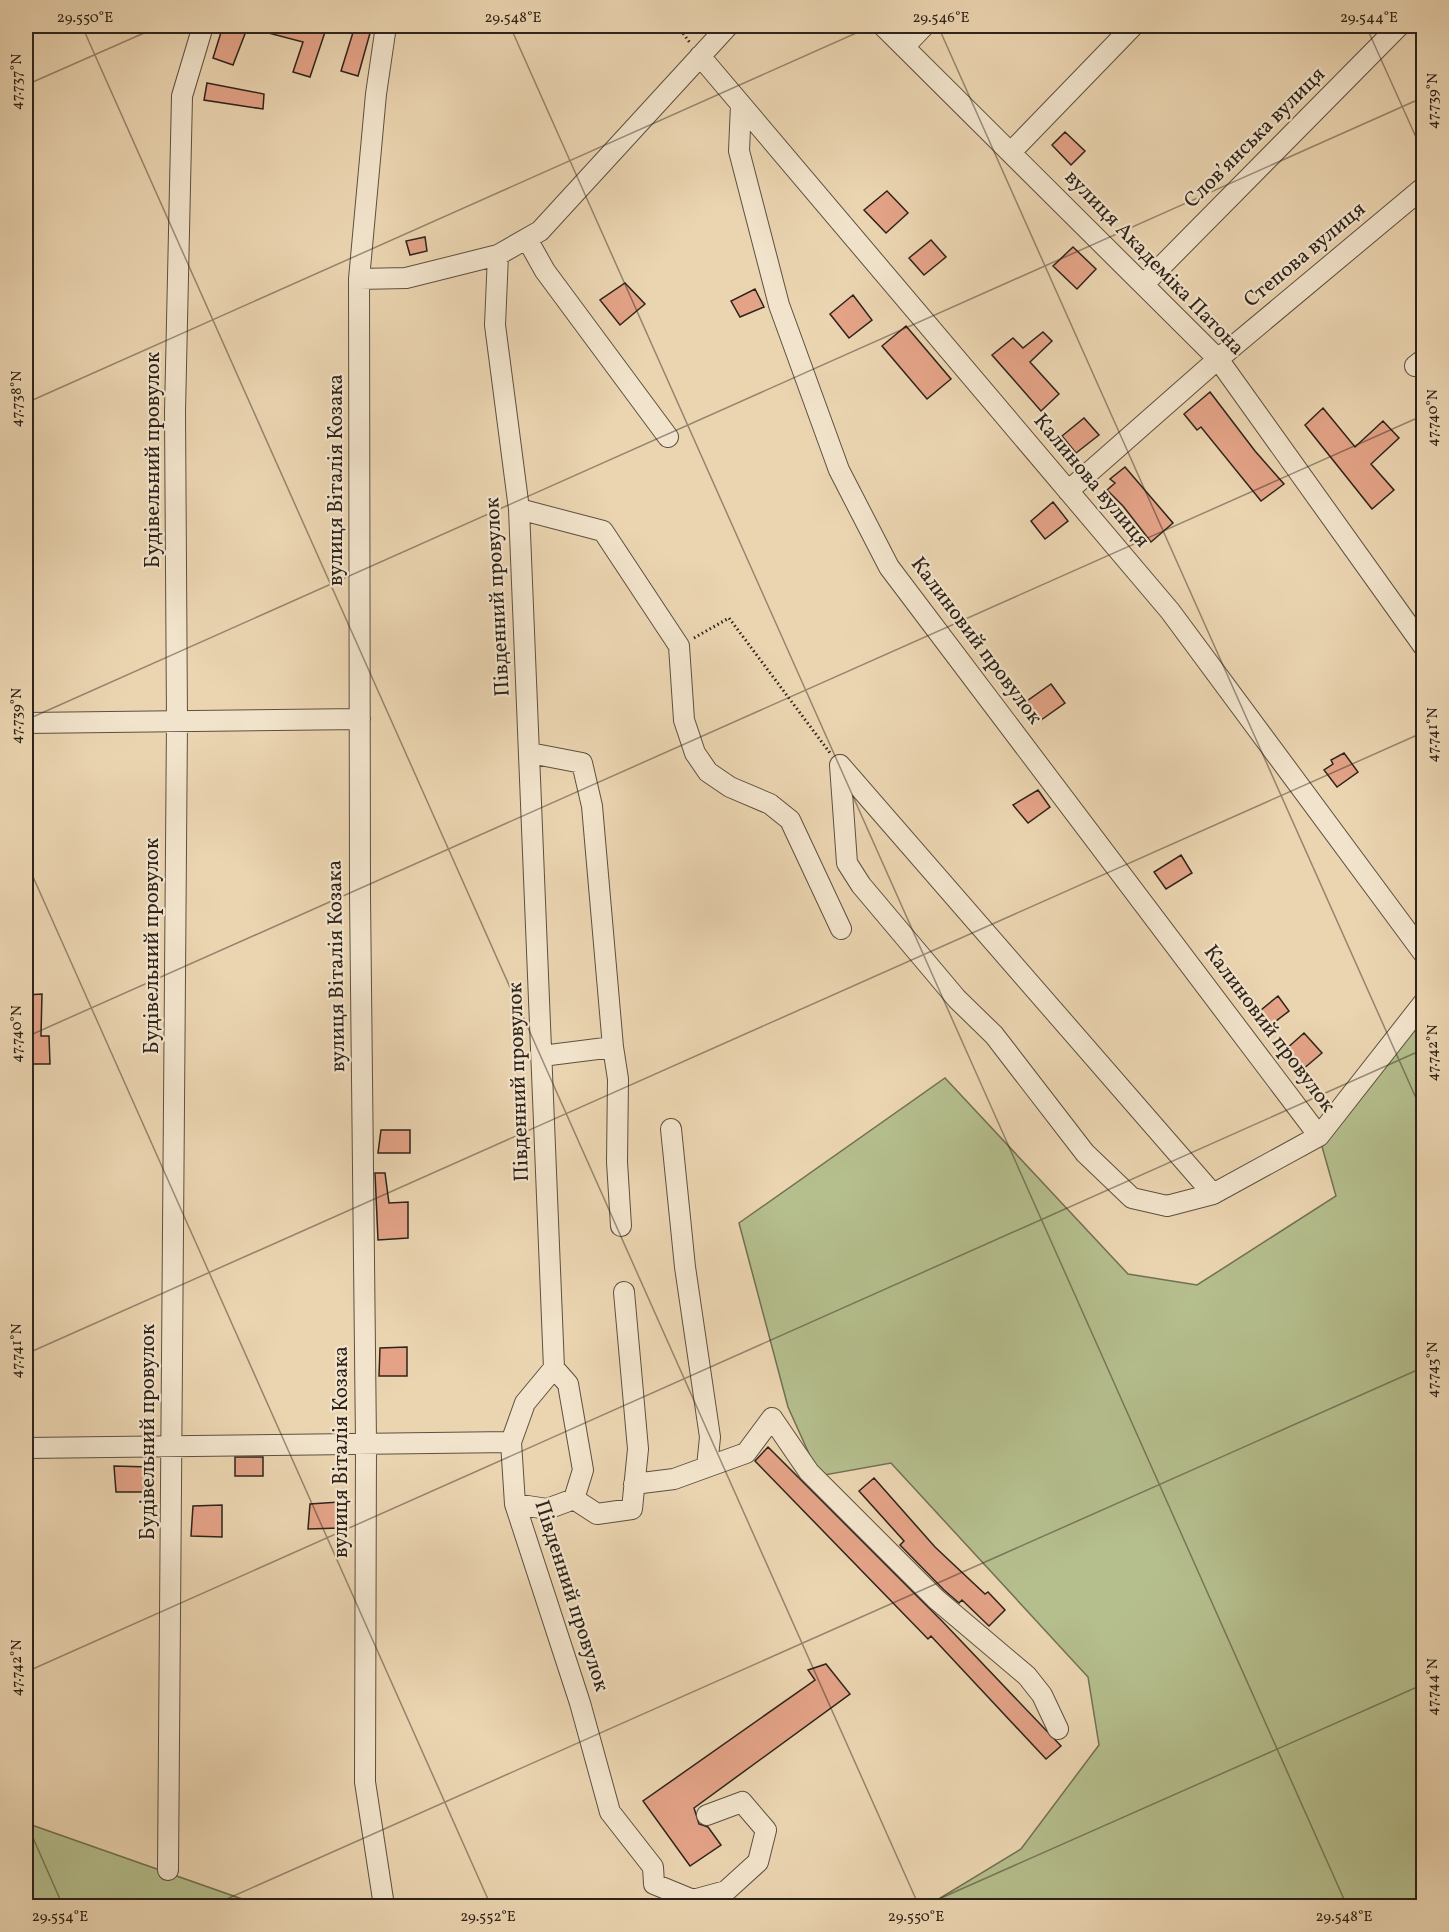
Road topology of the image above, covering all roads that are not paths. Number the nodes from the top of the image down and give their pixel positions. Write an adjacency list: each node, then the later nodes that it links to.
1 (203, 26): 23 (street, Будівельний провулок)
2 (386, 26): 15 (street, вулиця Віталія Козака)
3 (728, 26): 9 (street)
4 (883, 26): 8 (street, вулиця Академіка Патона)
5 (924, 26): 8 (street)
6 (1133, 26): 11 (street)
7 (1399, 26): 16 (street, Словʼянська вулиця)
8 (904, 47): 11 (street, вулиця Академіка Патона)
9 (700, 56): 10 (street, Калинова вулиця); 13 (street)
10 (741, 105): 19 (street, Калинова вулиця); 32 (street, Калиновий провулок)
11 (1011, 152): 16 (street, вулиця Академіка Патона)
12 (1424, 187): 17 (street, Степова вулиця)
13 (527, 239): 14 (street); 18 (street)
14 (498, 255): 15 (street); 20 (street, Південний провулок)
15 (359, 279): 22 (street, вулиця Віталія Козака)
16 (1144, 284): 17 (street, вулиця Академіка Патона)
17 (1218, 359): 19 (street, Степова вулиця); 21 (street, вулиця Академіка Патона)
18 (668, 437)
19 (1068, 491): 27 (street, Калинова вулиця)
20 (519, 509): 25 (street, Південний провулок); 26 (street)
21 (1424, 647)
22 (360, 719): 23 (street); 38 (street, вулиця Віталія Козака)
23 (177, 721): 24 (street); 39 (street, Будівельний провулок)
24 (26, 723)
25 (530, 753): 29 (street); 30 (street, Південний провулок)
26 (841, 929)
27 (1424, 954)
28 (1424, 1002): 32 (street)
29 (613, 1047): 30 (street); 34 (street)
30 (542, 1056): 36 (street, Південний провулок)
31 (671, 1129): 41 (street)
32 (1319, 1136): 33 (street)
33 (1212, 1194): 33 (street)
34 (621, 1226)
35 (624, 1292): 42 (street)
36 (554, 1368): 37 (street, Південний провулок); 43 (street)
37 (511, 1442): 38 (street); 44 (street, Південний провулок)
38 (366, 1443): 39 (street); 48 (street, вулиця Віталія Козака)
39 (172, 1444): 40 (street); 47 (street, Будівельний провулок)
40 (26, 1448)
41 (707, 1467): 42 (street); 45 (street)
42 (634, 1484): 43 (street)
43 (574, 1499): 44 (street)
44 (515, 1504): 46 (street, Південний провулок)
45 (1058, 1729)
46 (707, 1815)
47 (168, 1870)
48 (384, 1906)

